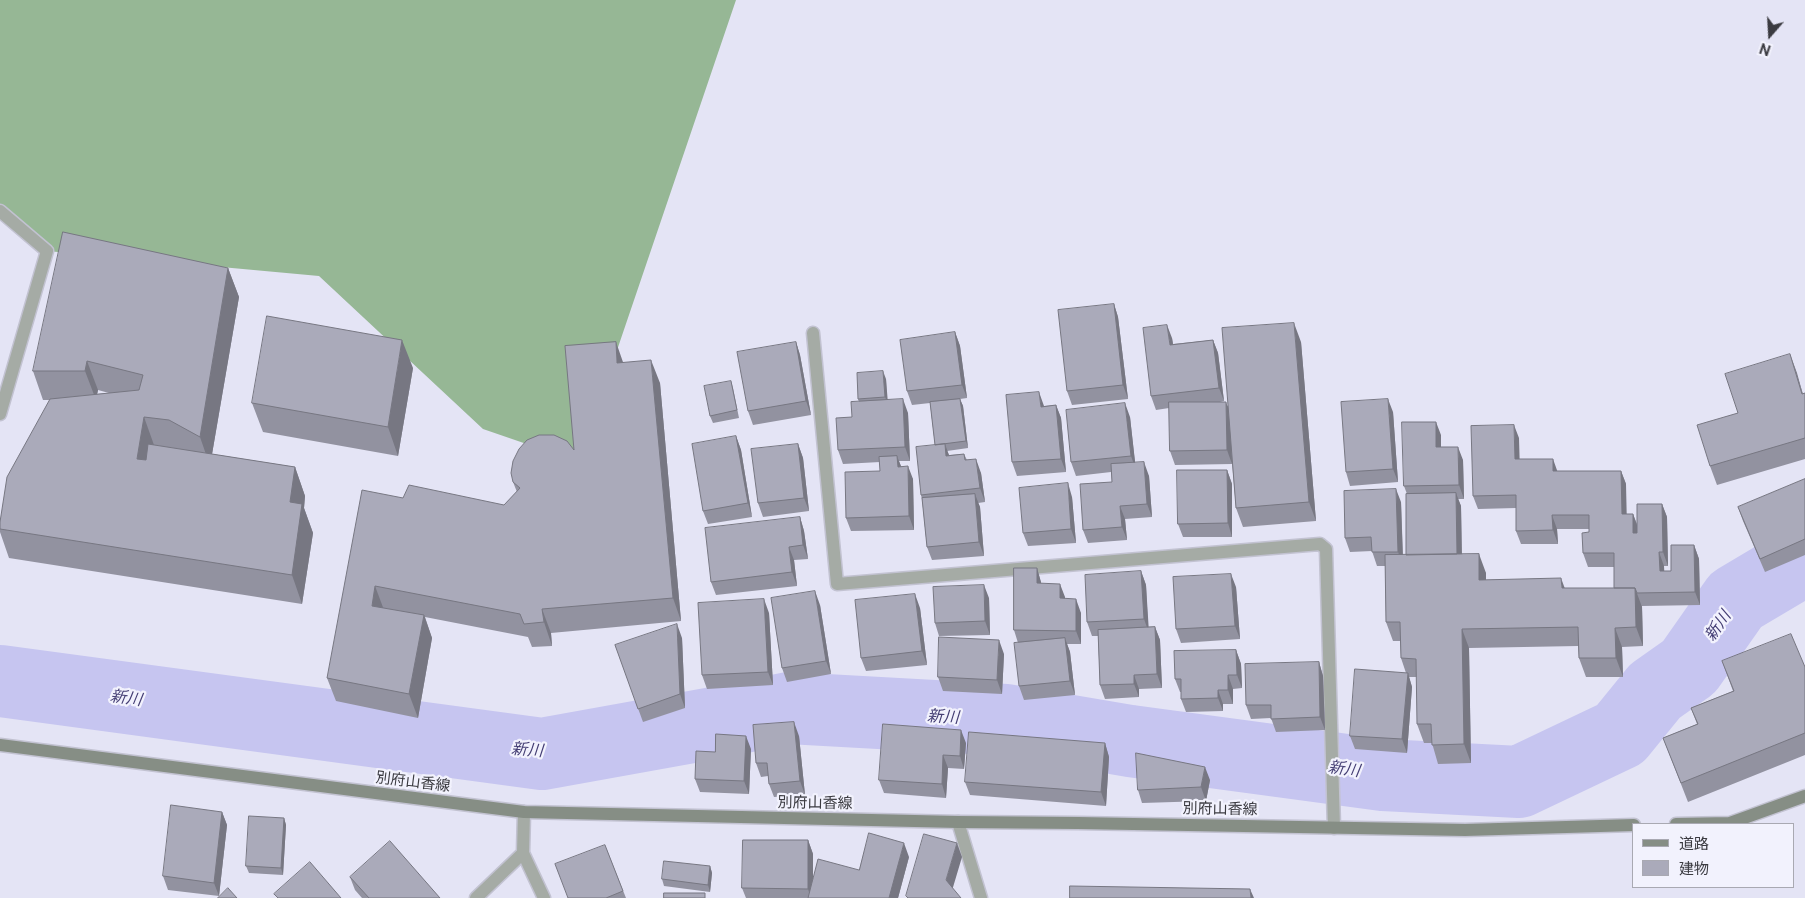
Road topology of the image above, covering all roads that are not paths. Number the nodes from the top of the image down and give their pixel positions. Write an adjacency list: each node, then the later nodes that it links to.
1 (0, 211): 3 (street)
2 (813, 333): 10 (street)
3 (0, 414)
4 (0, 746): 6 (main road, 別府山香線)
5 (1805, 796): 8 (main road)
6 (524, 812): 7 (main road, 別府山香線); 11 (street)
7 (958, 822): 10 (main road, 別府山香線); 14 (street)
8 (1730, 823)
9 (1632, 826): 10 (main road, 別府山香線)
10 (1334, 828)
11 (523, 853): 12 (street); 13 (street)
12 (476, 898)
13 (544, 898)
14 (981, 898)

